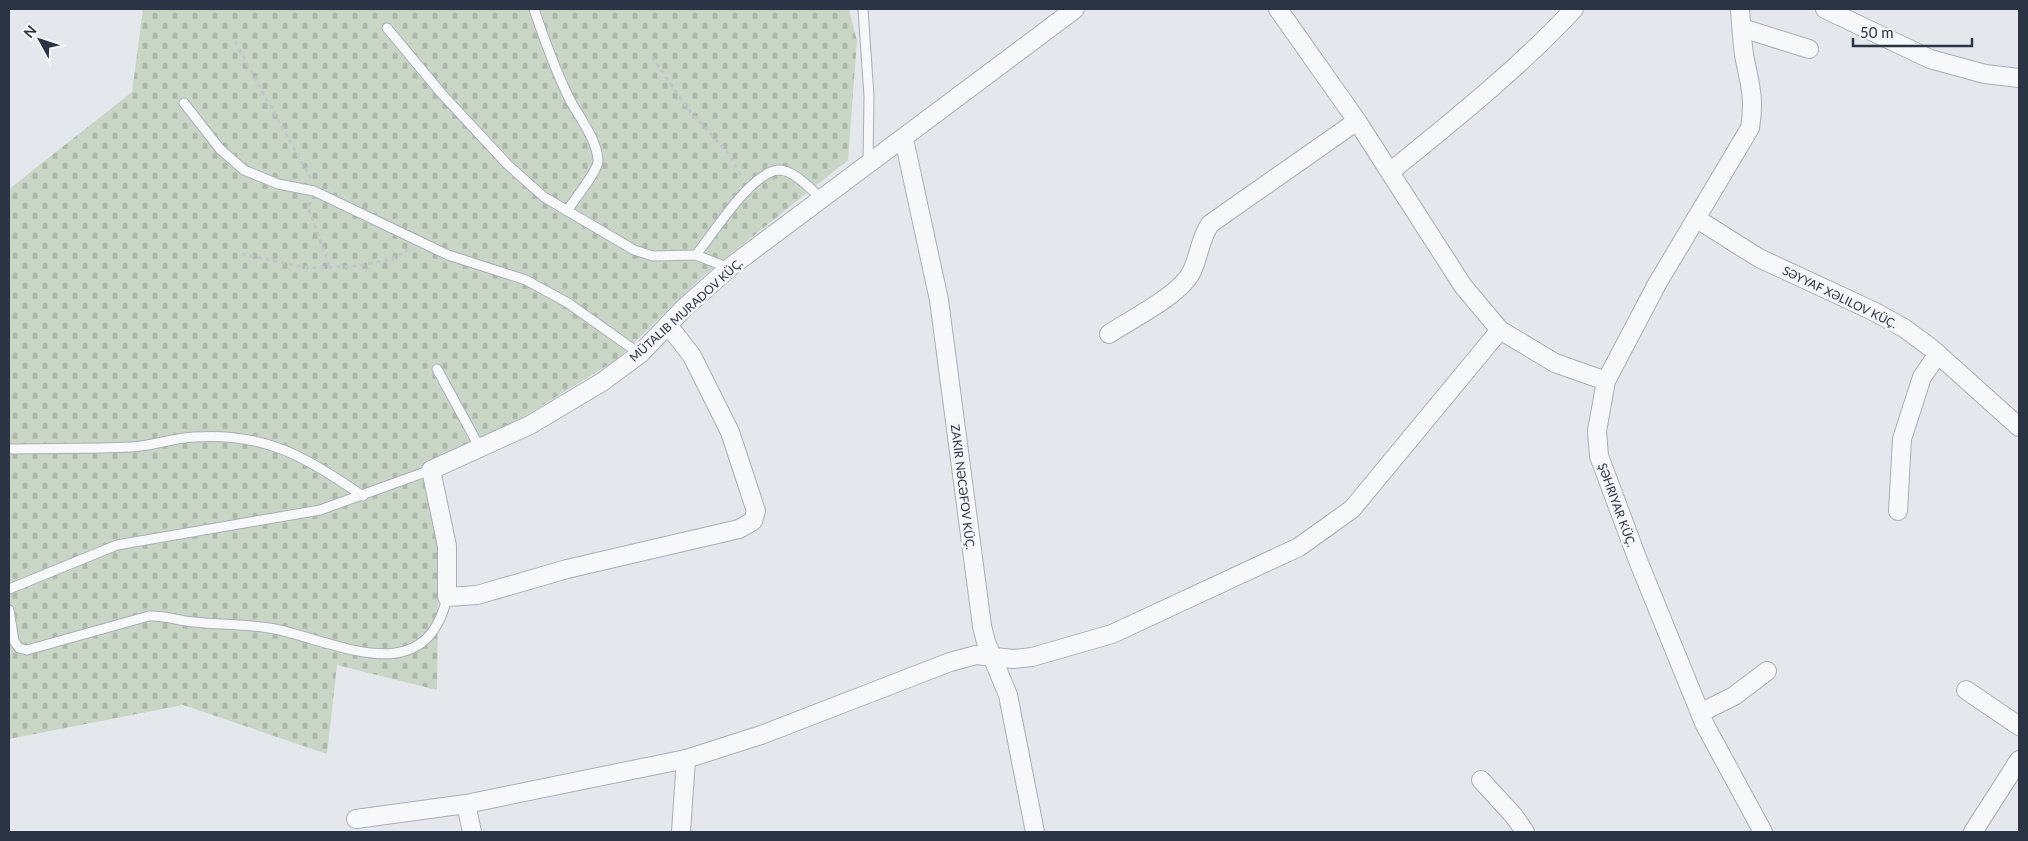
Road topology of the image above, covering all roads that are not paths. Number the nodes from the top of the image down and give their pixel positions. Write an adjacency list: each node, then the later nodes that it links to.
1 (534, 9): 18 (lane)
2 (863, 9): 15 (lane)
3 (1075, 9): 14 (street, MÜTALIB MURADOV KÜÇ.)
4 (1278, 9): 13 (street)
5 (1574, 9): 16 (street)
6 (1740, 9): 9 (street, ŞƏHRIYAR KÜÇ.)
7 (1825, 9): 11 (street)
8 (387, 28): 18 (lane)
9 (1742, 28): 10 (street); 19 (street, ŞƏHRIYAR KÜÇ.)
10 (1809, 49)
11 (2019, 78)
12 (184, 103): 25 (lane)
13 (1357, 121): 16 (street); 24 (street)
14 (904, 139): 15 (street, MÜTALIB MURADOV KÜÇ.); 38 (street, ZAKIR NƏCƏFOV KÜÇ.)
15 (868, 164): 17 (street, MÜTALIB MURADOV KÜÇ.)
16 (1390, 172): 23 (street)
17 (821, 198): 20 (lane); 21 (street, MÜTALIB MURADOV KÜÇ.)
18 (567, 211): 20 (lane)
19 (1697, 219): 26 (street, SƏYYAF XƏLILOV KÜÇ.); 28 (street, ŞƏHRIYAR KÜÇ.)
20 (696, 255): 21 (lane)
21 (729, 268): 22 (street, MÜTALIB MURADOV KÜÇ.)
22 (668, 325): 25 (street, MÜTALIB MURADOV KÜÇ.); 36 (street)
23 (1500, 330): 28 (street); 38 (street)
24 (1109, 334)
25 (640, 354): 30 (street, MÜTALIB MURADOV KÜÇ.)
26 (1938, 354): 29 (street, SƏYYAF XƏLILOV KÜÇ.); 34 (street)
27 (437, 369): 30 (lane)
28 (1606, 382): 41 (street, ŞƏHRIYAR KÜÇ.)
29 (2019, 428)
30 (480, 448): 32 (street, MÜTALIB MURADOV KÜÇ.)
31 (9, 449): 33 (lane)
32 (431, 470): 33 (lane); 36 (street)
33 (362, 496): 35 (lane)
34 (1898, 511)
35 (9, 589)
36 (447, 597): 37 (lane)
37 (9, 610)
38 (992, 655): 43 (street); 50 (street, ZAKIR NƏCƏFOV KÜÇ.)
39 (1767, 671): 41 (street)
40 (1966, 690): 42 (street)
41 (1700, 713): 52 (street, ŞƏHRIYAR KÜÇ.)
42 (2019, 726)
43 (686, 760): 46 (street); 49 (street)
44 (2019, 760): 53 (street)
45 (1481, 780): 51 (street)
46 (466, 804): 47 (street); 48 (street)
47 (356, 819)
48 (472, 832)
49 (681, 832)
50 (1035, 832)
51 (1525, 832)
52 (1763, 832)
53 (1973, 832)

